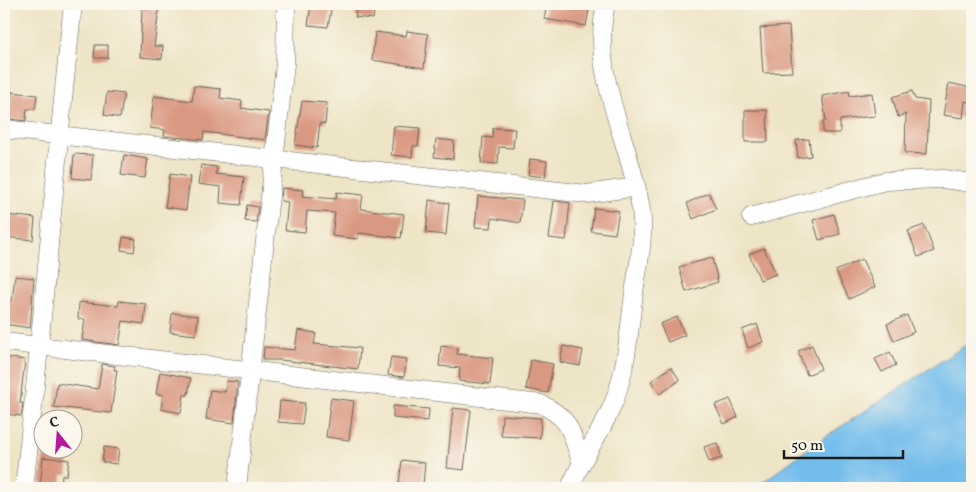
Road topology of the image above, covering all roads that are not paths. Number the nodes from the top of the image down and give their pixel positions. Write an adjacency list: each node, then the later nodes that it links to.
1 (73, 4): 5 (street)
2 (286, 4): 6 (street)
3 (606, 4): 8 (street)
4 (4, 130): 5 (street)
5 (58, 136): 6 (street); 11 (street)
6 (274, 160): 8 (street); 12 (street)
7 (972, 183): 9 (street)
8 (636, 187): 13 (street)
9 (751, 217)
10 (4, 342): 11 (street)
11 (40, 347): 12 (street); 14 (street)
12 (250, 372): 13 (street); 15 (street)
13 (581, 461): 16 (street)
14 (24, 488)
15 (237, 488)
16 (570, 488)

